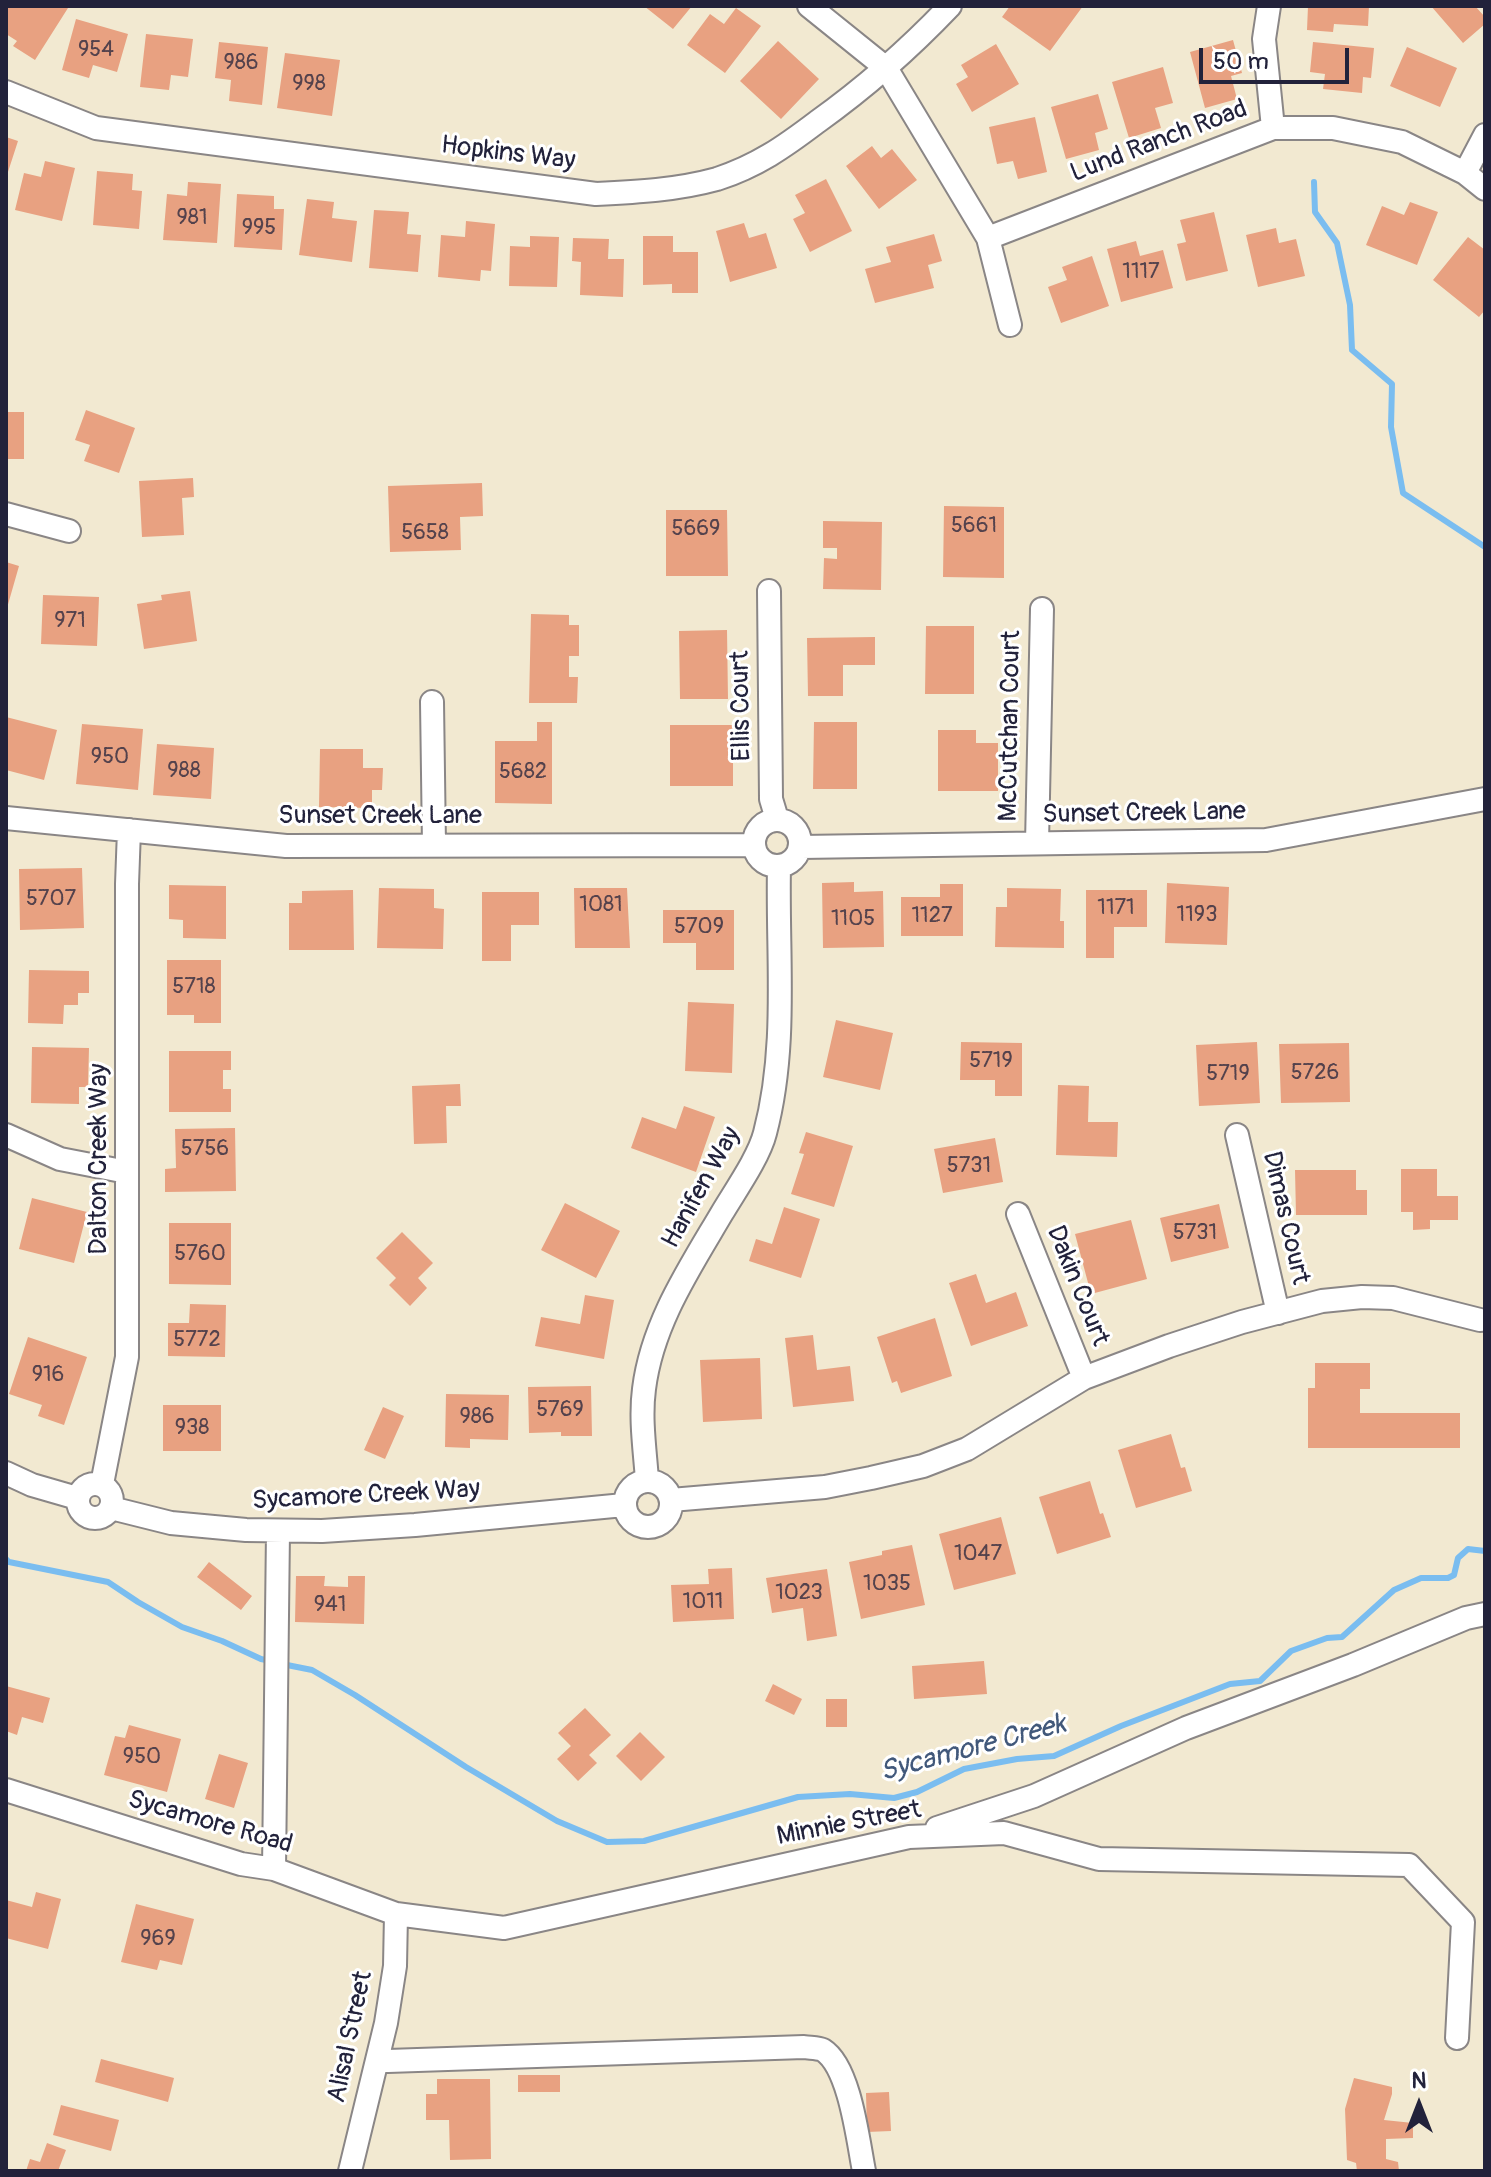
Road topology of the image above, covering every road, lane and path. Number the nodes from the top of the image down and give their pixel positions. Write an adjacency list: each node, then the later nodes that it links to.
1 (809, 6): 4 (street)
2 (950, 6): 4 (street, Hopkins Way)
3 (1269, 6): 6 (street)
4 (886, 68): 5 (street, Hopkins Way); 10 (street)
5 (6, 92)
6 (1273, 128): 8 (street, Lund Ranch Road); 10 (street, Lund Ranch Road)
7 (1485, 135): 8 (street)
8 (1465, 173): 9 (street, Lund Ranch Road)
9 (1485, 189)
10 (988, 238): 11 (street)
11 (1010, 325)
12 (6, 514): 13 (street)
13 (69, 531)
14 (769, 591): 19 (street, Ellis Court)
15 (1042, 609): 21 (street, McCutchan Court)
16 (432, 702): 22 (street)
17 (1485, 799): 21 (street, Sunset Creek Lane)
18 (6, 818): 20 (street, Sunset Creek Lane)
19 (777, 819): 23 (street); 24 (street)
20 (129, 830): 22 (street, Sunset Creek Lane); 28 (street, Dalton Creek Way)
21 (1037, 843): 24 (street, Sunset Creek Lane)
22 (434, 845): 23 (street, Sunset Creek Lane)
23 (754, 845): 25 (street)
24 (801, 847): 25 (street)
25 (779, 867): 34 (street, Hanifen Way)
26 (6, 1135): 28 (street)
27 (1237, 1135): 30 (street, Dimas Court)
28 (127, 1172): 35 (street, Dalton Creek Way)
29 (1018, 1214): 32 (street, Dakin Court)
30 (1278, 1313): 31 (street); 32 (street)
31 (1480, 1320)
32 (1084, 1378): 37 (street)
33 (6, 1473): 36 (street)
34 (647, 1480): 37 (street); 38 (street)
35 (102, 1484): 36 (street); 39 (street)
36 (77, 1498): 39 (street)
37 (671, 1500): 38 (street)
38 (624, 1505): 40 (street, Sycamore Creek Way)
39 (111, 1508): 40 (street, Sycamore Creek Way)
40 (278, 1531): 44 (street)
41 (1485, 1614): 43 (street)
42 (6, 1790): 44 (street, Sycamore Road)
43 (909, 1837): 45 (street, Minnie Street); 46 (street, Minnie Street)
44 (274, 1869): 45 (street, Sycamore Road)
45 (396, 1914): 47 (street, Alisal Street)
46 (1457, 2038)
47 (377, 2060): 48 (street, Alisal Street); 49 (street)
48 (350, 2171)
49 (864, 2171)

